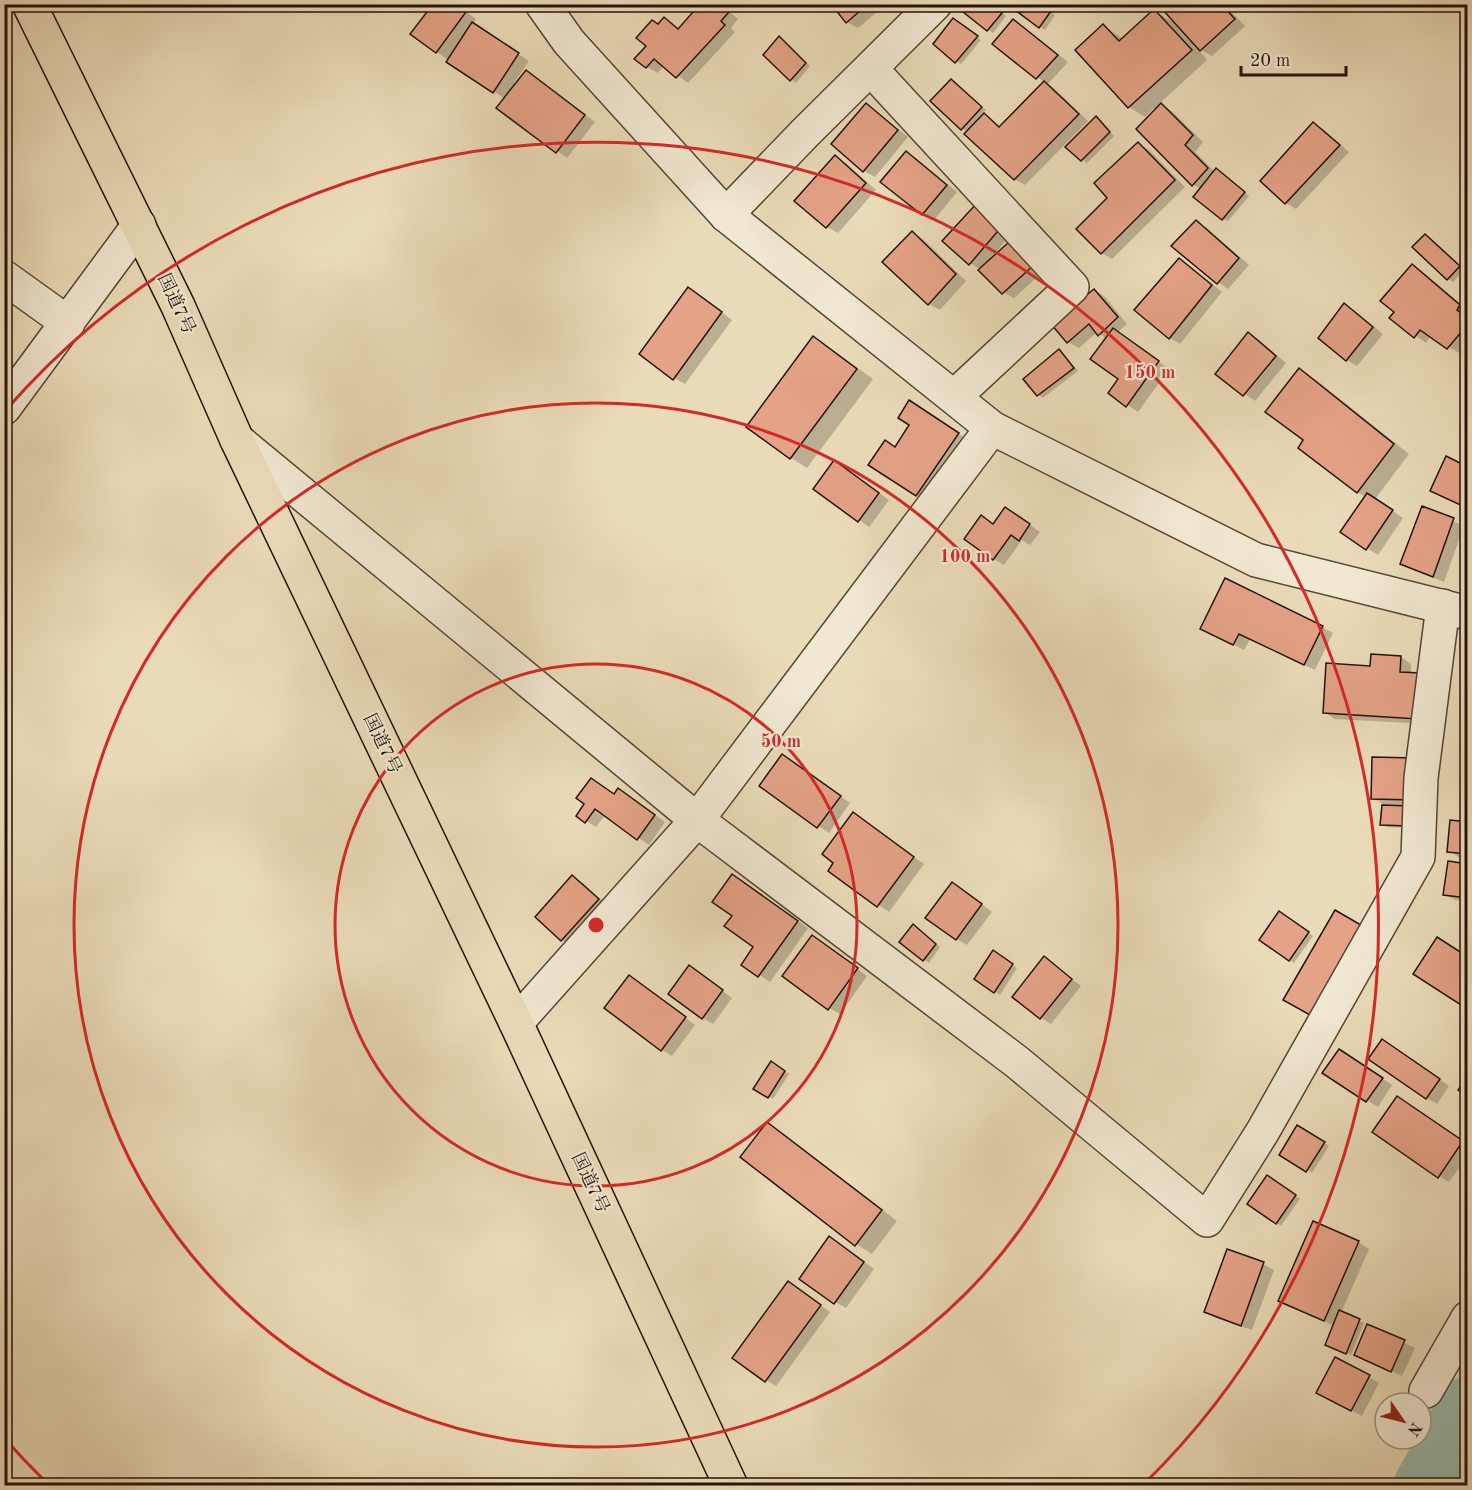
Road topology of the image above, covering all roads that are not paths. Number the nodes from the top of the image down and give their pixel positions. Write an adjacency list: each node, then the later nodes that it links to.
1 (29, 4): 6 (highway, 国道7号)
2 (542, 4): 5 (street)
3 (935, 4): 4 (street)
4 (871, 69): 5 (street); 9 (street)
5 (726, 215): 9 (street)
6 (139, 225): 8 (street); 12 (highway, 国道7号)
7 (4, 277): 8 (street)
8 (68, 323): 10 (street)
9 (954, 397): 11 (street)
10 (4, 408)
11 (992, 428): 13 (street); 14 (street)
12 (237, 440): 14 (street); 15 (highway, 国道7号)
13 (1455, 610): 14 (street)
14 (697, 820): 15 (street)
15 (516, 1023): 18 (highway, 国道7号)
16 (1467, 1318): 17 (street)
17 (1426, 1391)
18 (730, 1485)

